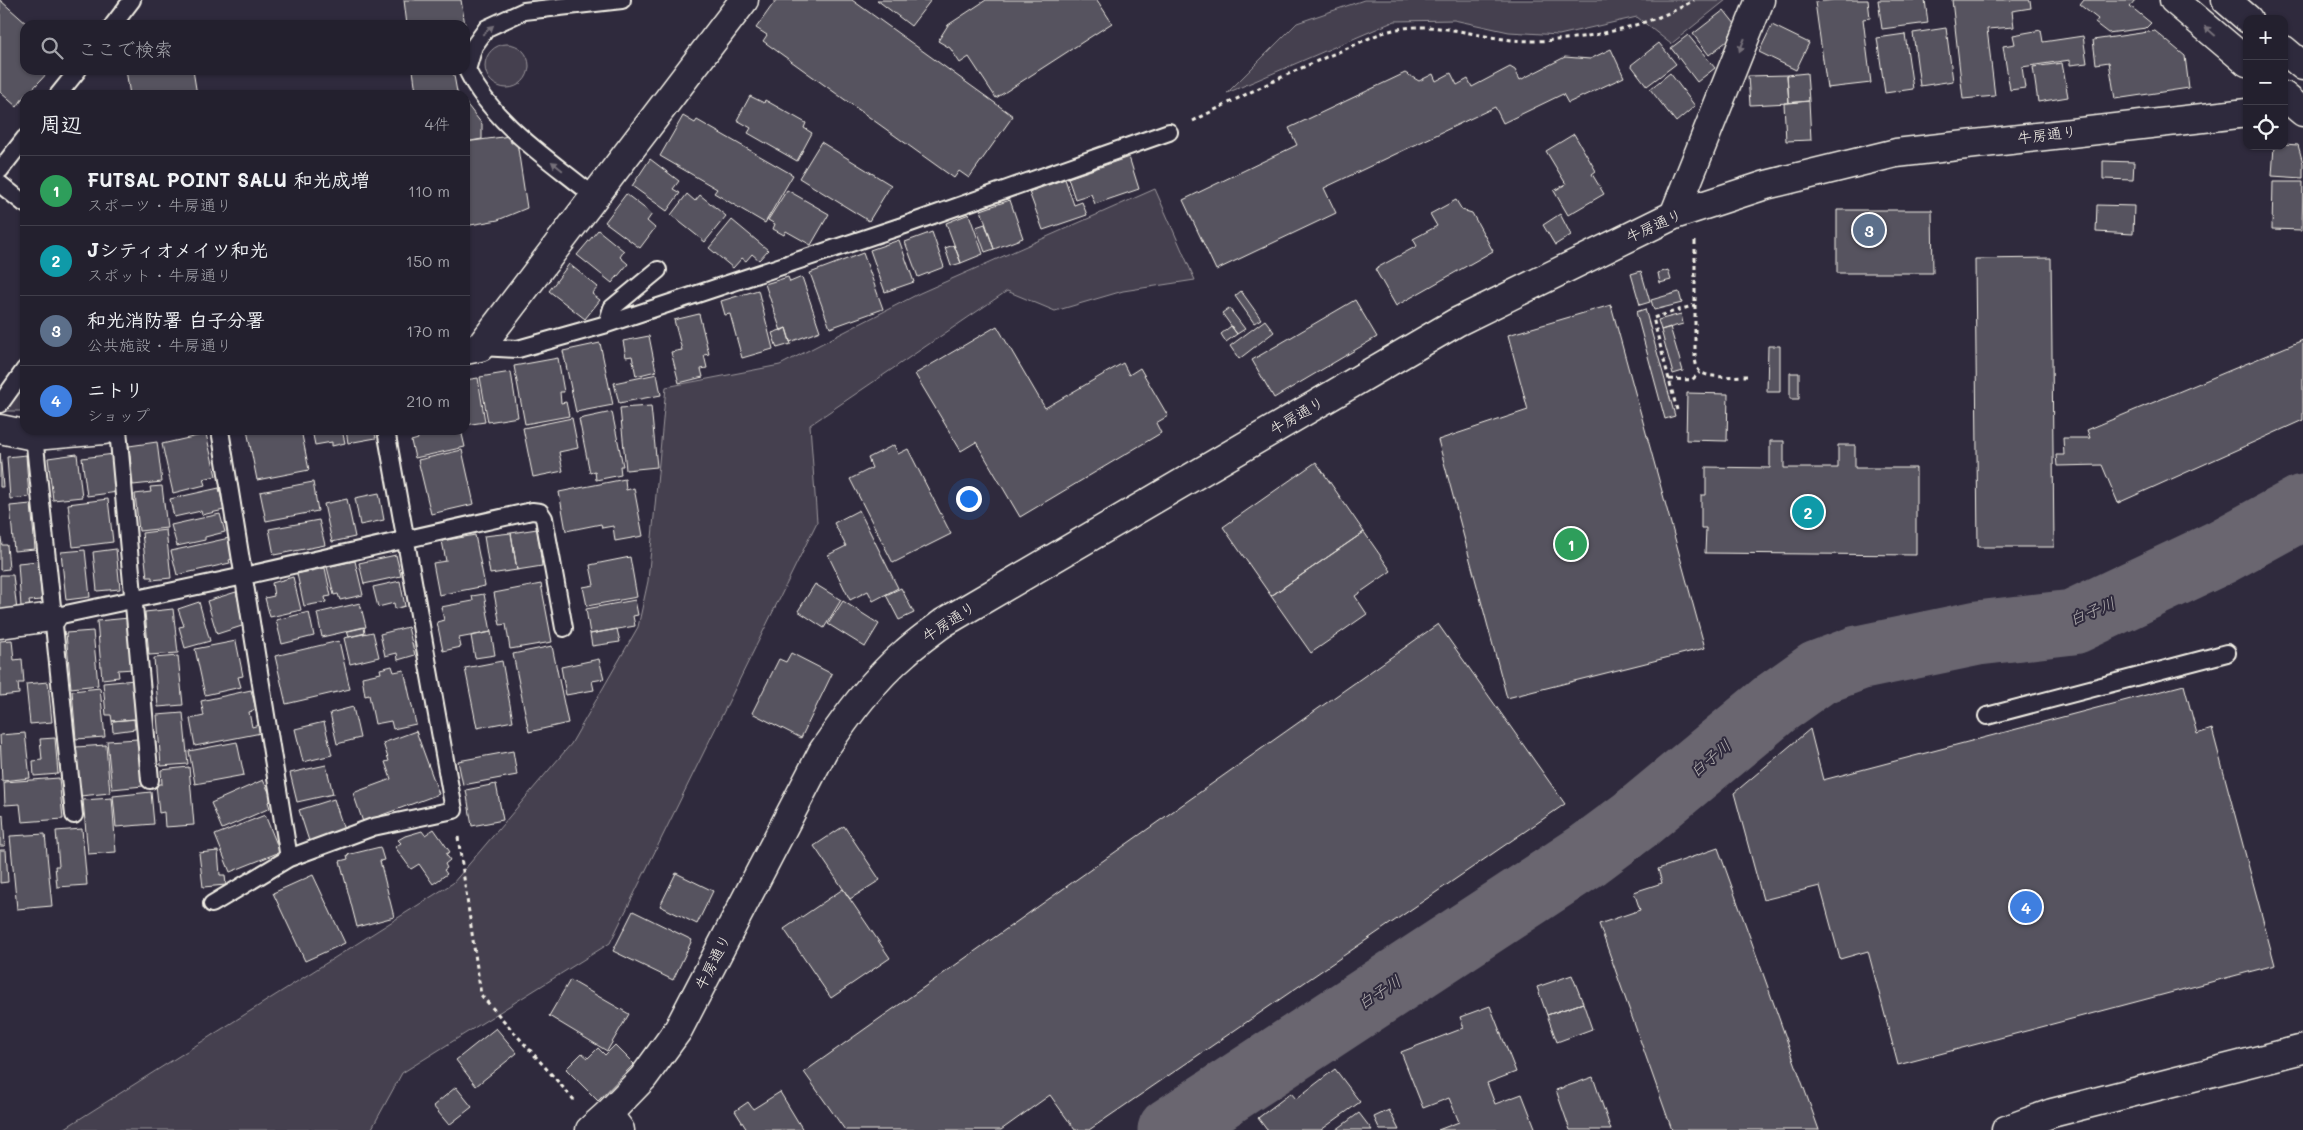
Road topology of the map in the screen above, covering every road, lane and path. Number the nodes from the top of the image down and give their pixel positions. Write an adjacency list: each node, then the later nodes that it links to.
1 (132, 0): 9 (lane)
2 (622, 0): 11 (lane, one-way to 2)
3 (744, 0): 22 (main road)
4 (1694, 0): 18 (path)
5 (1760, 0): 24 (main road, one-way to 24)
6 (2174, 0): 12 (main road, one-way to 6)
7 (2226, 0): 8 (main road)
8 (2243, 15)
9 (117, 20)
10 (2288, 53): 13 (main road)
11 (470, 60)
12 (2245, 60)
13 (2303, 66)
14 (74, 75): 16 (lane)
15 (469, 75): 22 (lane, one-way to 15)
16 (62, 90)
17 (2243, 113): 24 (main road, 牛房通り)
18 (1170, 132): 27 (lane)
19 (20, 144): 20 (lane)
20 (0, 170)
21 (0, 184): 23 (lane)
22 (595, 197): 28 (main road)
23 (20, 200)
24 (1684, 212): 26 (path); 58 (main road, 牛房通り)
25 (658, 270): 27 (lane)
26 (1695, 305): 29 (path); 32 (path)
27 (607, 324): 28 (lane)
28 (472, 349)
29 (1700, 372): 31 (path); 32 (path)
30 (20, 376): 33 (lane)
31 (1747, 376)
32 (1669, 379): 34 (path)
33 (0, 404)
34 (1677, 410)
35 (0, 429): 36 (main road)
36 (20, 433)
37 (29, 435): 42 (main road)
38 (46, 435): 42 (main road)
39 (118, 435): 45 (lane)
40 (221, 435): 44 (lane)
41 (387, 435): 43 (lane)
42 (34, 436): 46 (lane)
43 (405, 538): 44 (lane); 48 (lane); 52 (lane)
44 (244, 576): 45 (lane); 54 (lane)
45 (134, 600): 46 (lane); 51 (lane)
46 (52, 617): 47 (main road); 53 (lane)
47 (0, 624)
48 (564, 628)
49 (2227, 652): 50 (lane)
50 (1986, 716)
51 (150, 780)
52 (454, 810): 54 (lane); 57 (path)
53 (74, 816)
54 (289, 858): 55 (lane)
55 (212, 904)
56 (2303, 1049): 59 (main road)
57 (567, 1091)
58 (606, 1125)
59 (2006, 1130)

